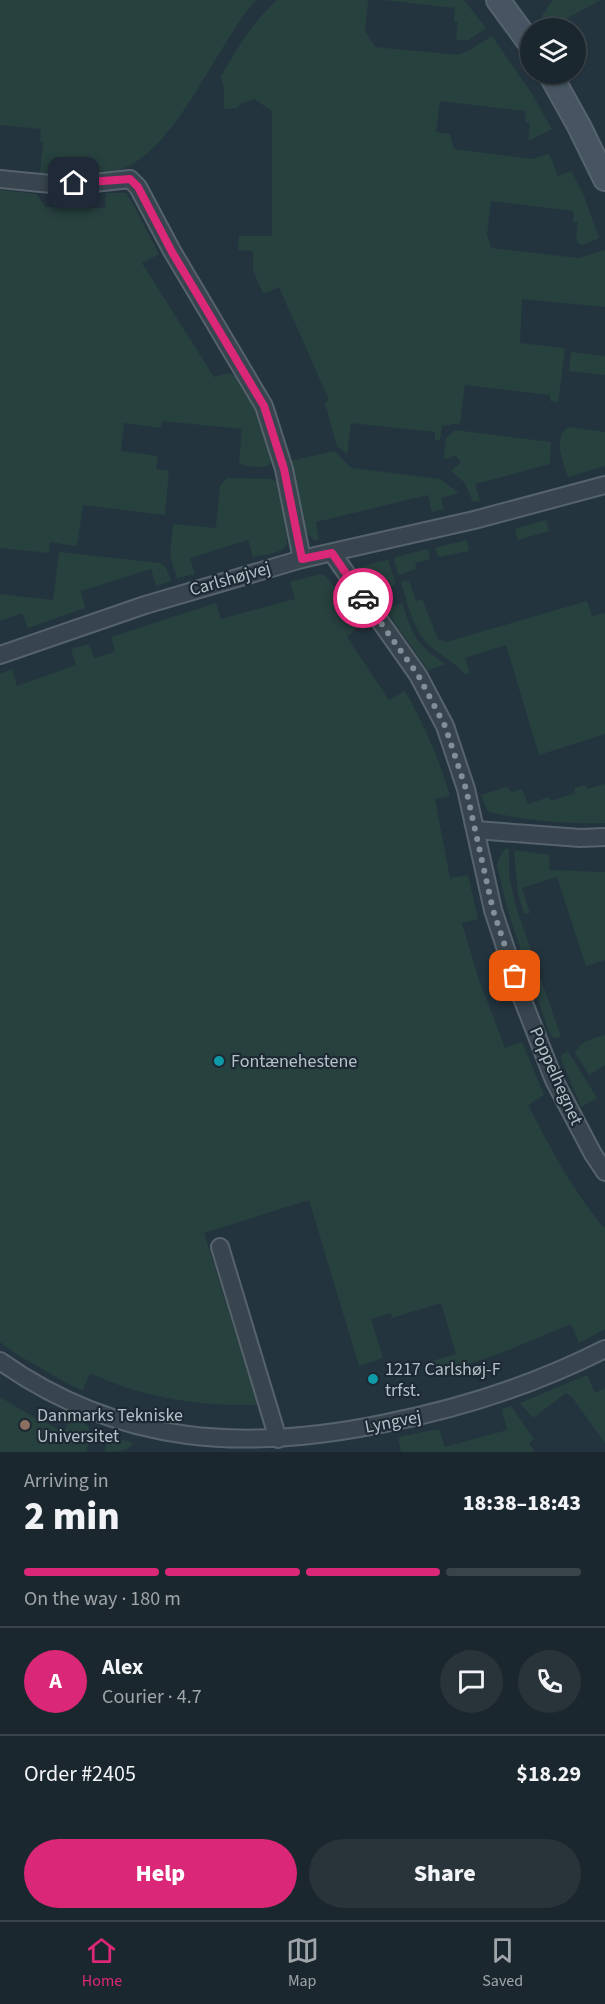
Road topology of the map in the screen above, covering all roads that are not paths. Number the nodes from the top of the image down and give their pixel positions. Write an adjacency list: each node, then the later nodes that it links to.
1 (498, 0): 2 (street)
2 (520, 30)
3 (555, 84): 5 (street)
4 (0, 179): 8 (street)
5 (605, 179)
6 (605, 485): 7 (street, Carlshøjvej)
7 (332, 553): 8 (street, Carlshøjvej); 10 (street, Poppelhegnet)
8 (302, 559): 9 (street, Carlshøjvej)
9 (0, 655)
10 (476, 830): 11 (street); 12 (street, Poppelhegnet)
11 (605, 837)
12 (605, 1172)
13 (220, 1247): 16 (street)
14 (605, 1349): 16 (street, Lyngvej)
15 (0, 1361): 16 (street, Lyngvej)
16 (278, 1439)

